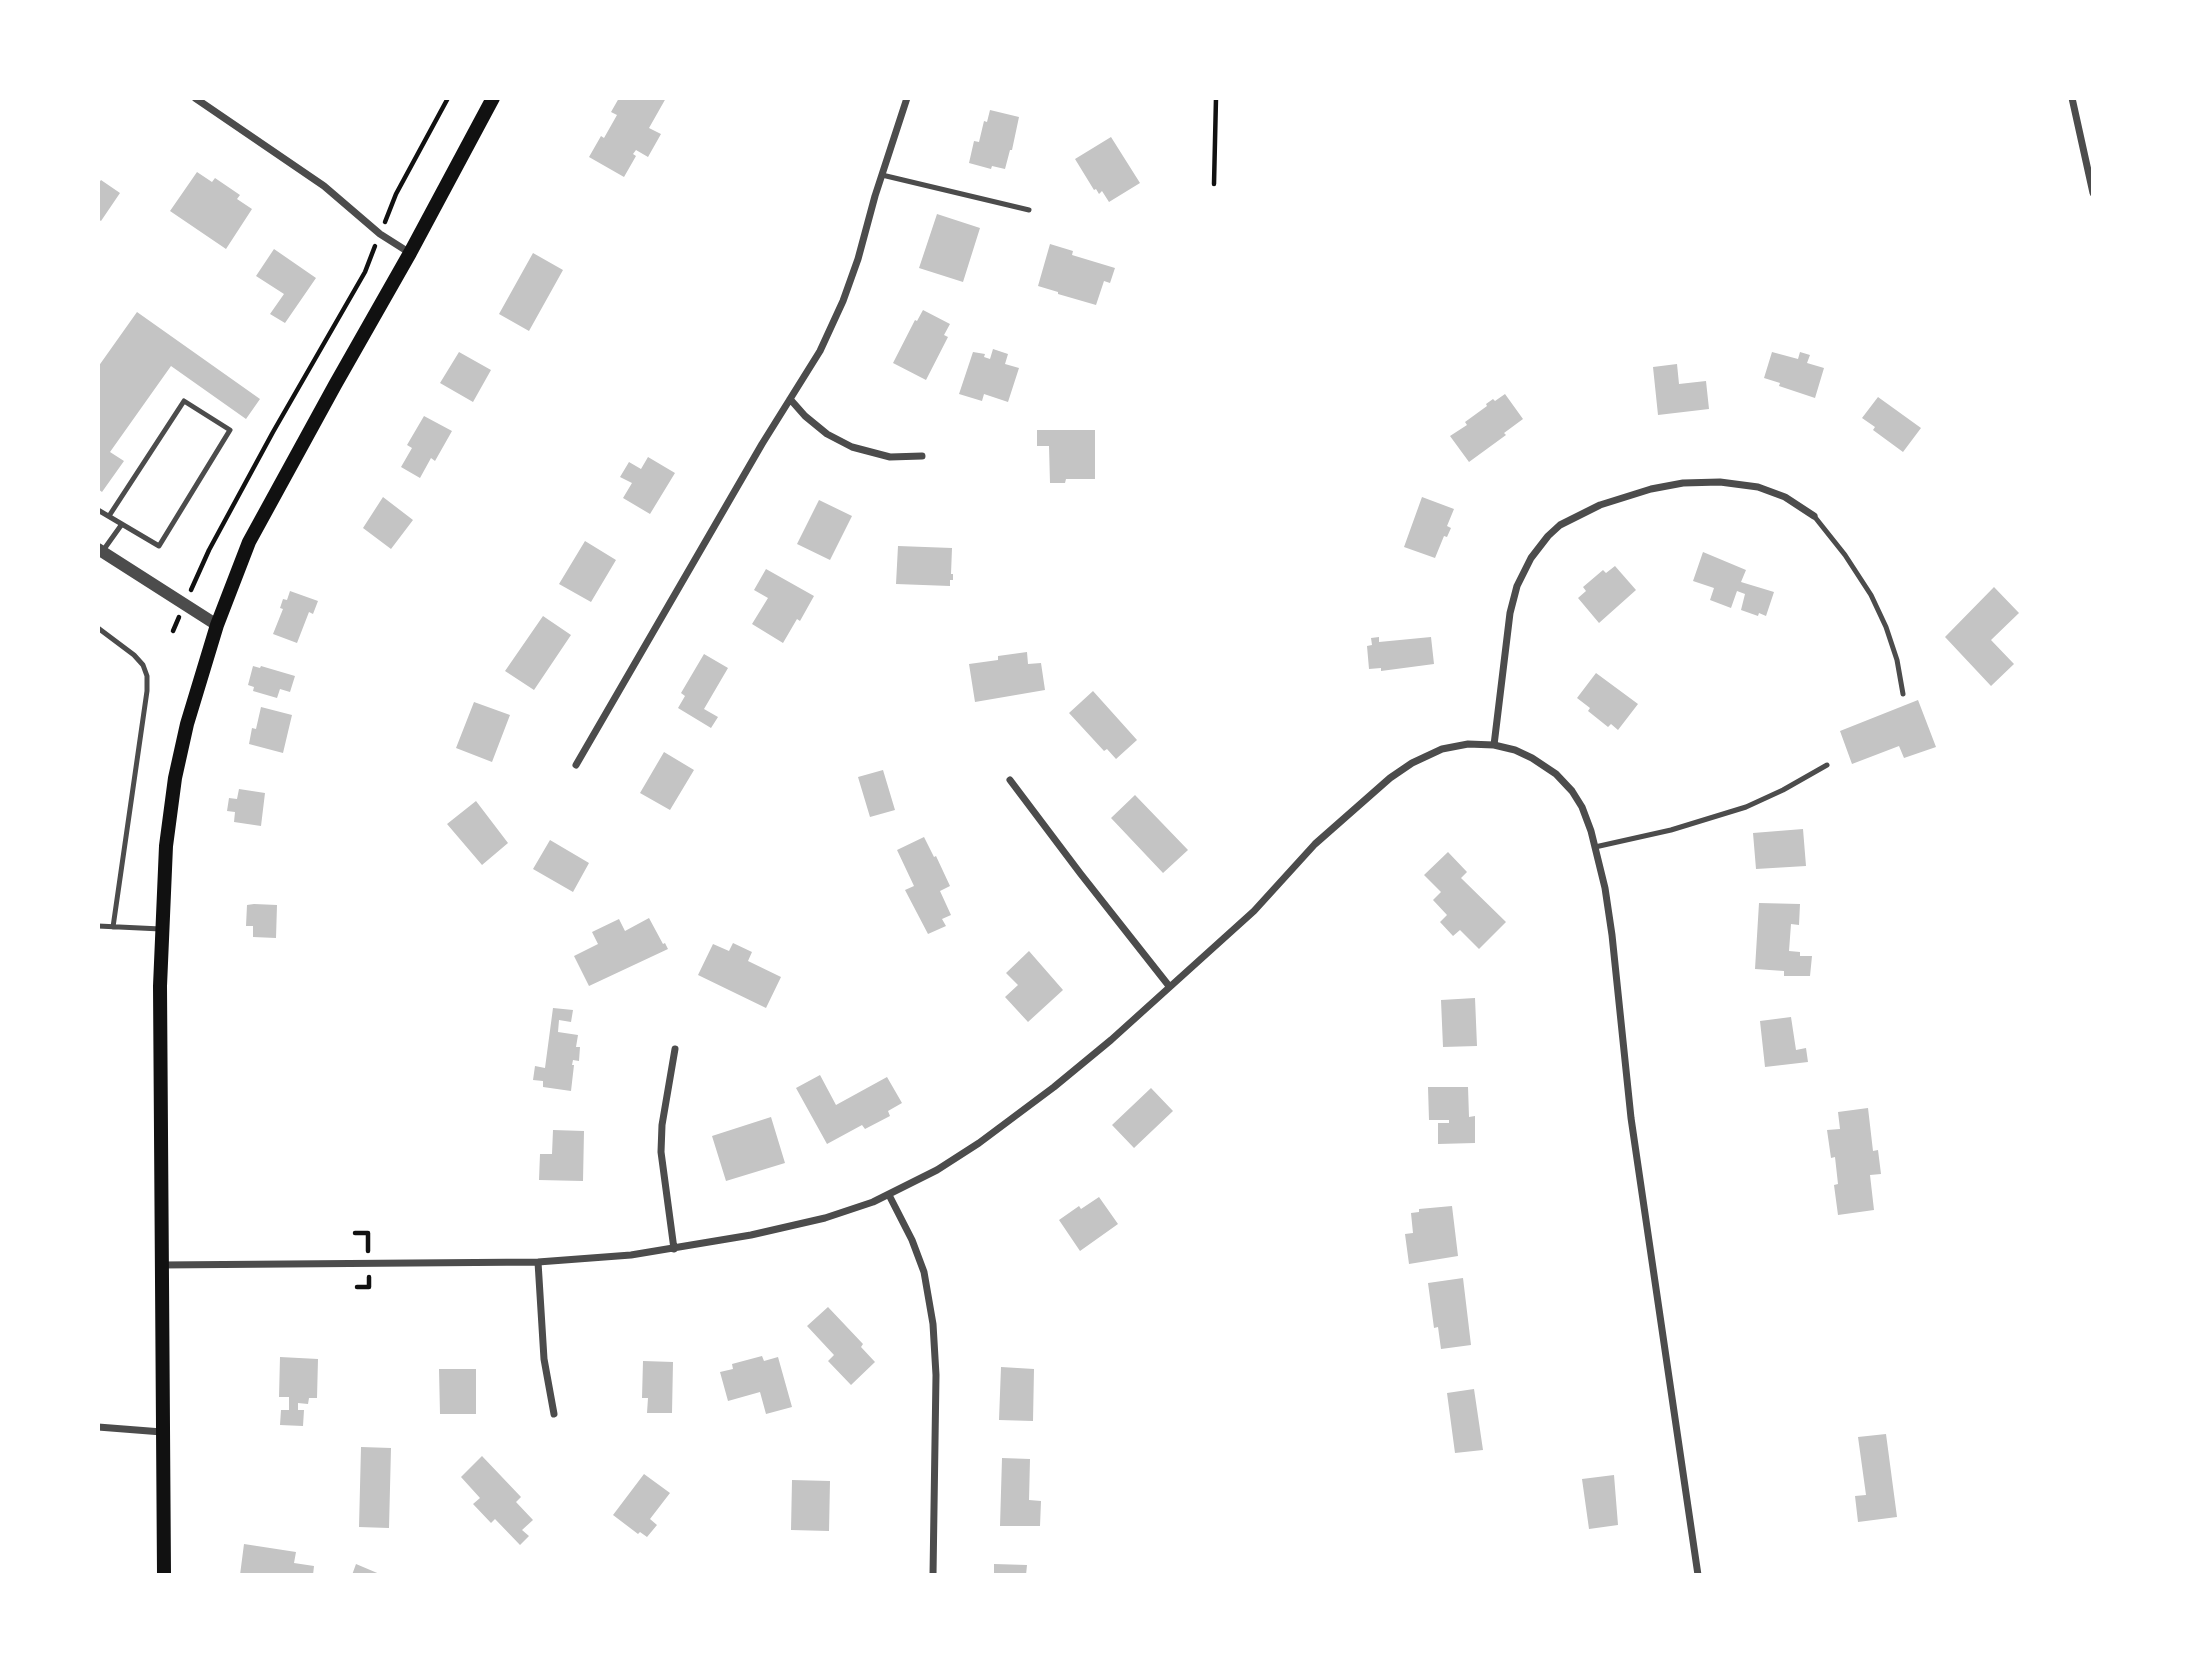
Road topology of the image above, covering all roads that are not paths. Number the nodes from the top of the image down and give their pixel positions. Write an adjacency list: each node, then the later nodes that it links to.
1 (195, 98): 8 (street)
2 (493, 98): 8 (main road)
3 (907, 98): 5 (street)
4 (2072, 98): 6 (street)
5 (882, 175): 7 (lane); 9 (street)
6 (2093, 193)
7 (1029, 210)
8 (410, 253): 16 (main road)
9 (790, 399): 10 (street); 20 (street)
10 (922, 456)
11 (98, 510): 12 (lane)
12 (109, 516): 14 (lane); 14 (lane)
13 (1814, 516): 18 (lane); 19 (street)
14 (122, 524): 15 (lane)
15 (100, 551): 16 (street)
16 (217, 625): 26 (main road)
17 (98, 628): 25 (lane)
18 (1903, 694)
19 (1494, 745): 23 (street); 27 (street)
20 (576, 765)
21 (1827, 765): 23 (lane)
22 (1010, 780): 27 (street)
23 (1595, 846): 38 (street)
24 (98, 926): 25 (lane)
25 (113, 927): 26 (lane)
26 (162, 929): 32 (main road)
27 (1169, 986): 29 (street)
28 (675, 1049): 30 (street)
29 (889, 1195): 30 (street); 37 (street)
30 (674, 1249): 31 (street)
31 (538, 1262): 32 (street); 33 (street)
32 (161, 1265): 35 (main road)
33 (554, 1414)
34 (98, 1427): 35 (street)
35 (162, 1432): 36 (main road)
36 (164, 1575)
37 (933, 1575)
38 (1698, 1575)

